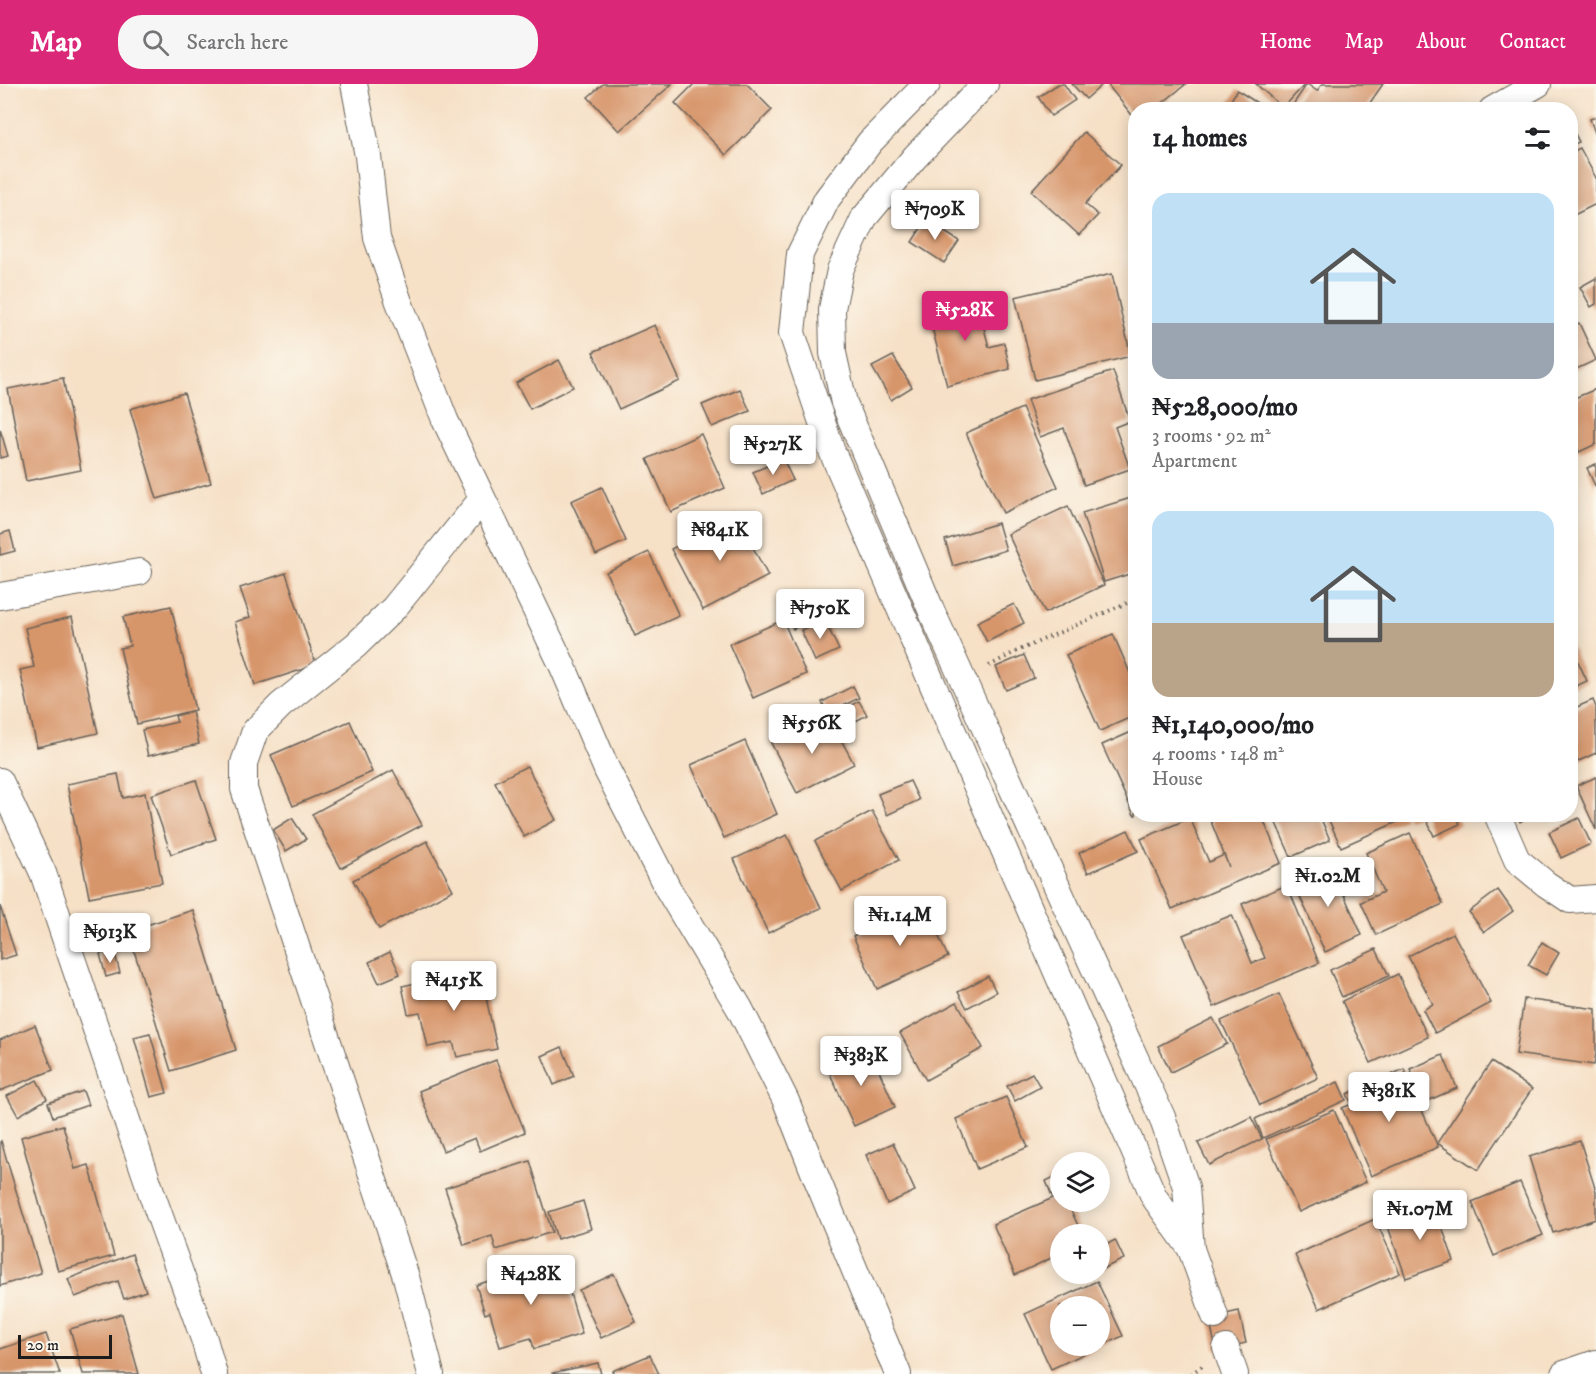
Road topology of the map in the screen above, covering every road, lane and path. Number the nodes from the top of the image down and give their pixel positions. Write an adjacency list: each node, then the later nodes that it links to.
1 (354, 84): 6 (street)
2 (927, 84): 11 (street)
3 (985, 84): 10 (street)
4 (1538, 84): 5 (street)
5 (1506, 102)
6 (482, 499): 20 (street); 21 (street)
7 (140, 572): 8 (street)
8 (0, 596)
9 (1128, 603): 10 (path)
10 (963, 679): 11 (street); 15 (street)
11 (935, 690): 15 (street)
12 (0, 781): 19 (street)
13 (1500, 822): 14 (street)
14 (1596, 898)
15 (1191, 1249): 16 (street)
16 (1215, 1316)
17 (1226, 1348): 22 (street)
18 (1596, 1364): 23 (street)
19 (214, 1374)
20 (431, 1374)
21 (898, 1374)
22 (1235, 1374)
23 (1564, 1374)

